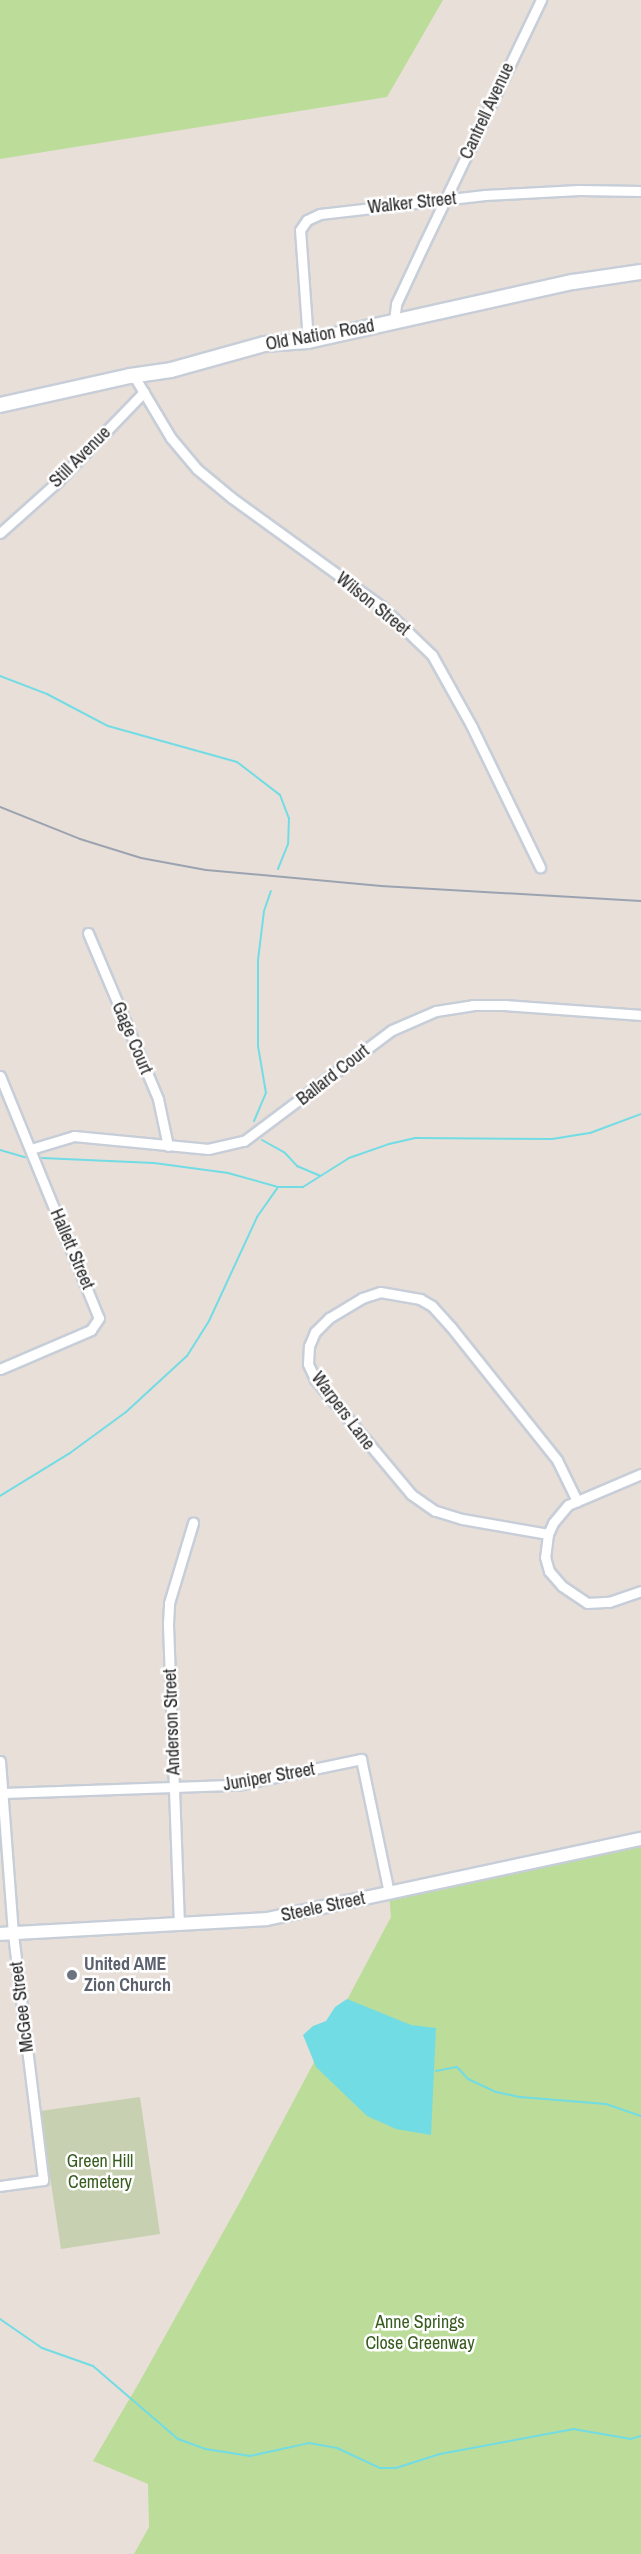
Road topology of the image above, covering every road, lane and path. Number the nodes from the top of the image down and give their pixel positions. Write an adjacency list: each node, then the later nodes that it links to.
1 (541, 0): 3 (street, Cantrell Avenue)
2 (641, 191): 3 (street, Walker Street)
3 (446, 199): 5 (street, Cantrell Avenue); 6 (street, Walker Street)
4 (641, 272): 5 (main road, Old Nation Road)
5 (394, 321): 6 (main road, Old Nation Road)
6 (308, 341): 7 (main road, Old Nation Road)
7 (134, 376): 8 (street); 9 (main road, Old Nation Road)
8 (144, 392): 10 (street, Still Avenue); 11 (street, Wilson Street)
9 (0, 405)
10 (0, 534)
11 (540, 867)
12 (88, 933): 15 (street, Gage Court)
13 (641, 1015): 15 (street, Ballard Court)
14 (0, 1076): 16 (street, Hallett Street)
15 (168, 1146): 16 (street, Ballard Court)
16 (31, 1149): 17 (street, Hallett Street)
17 (0, 1369)
18 (641, 1474): 19 (street)
19 (577, 1501): 21 (street); 21 (street, Warpers Lane)
20 (193, 1522): 24 (street, Anderson Street)
21 (548, 1534): 22 (street)
22 (641, 1591)
23 (0, 1761): 25 (street, McGee Street)
24 (174, 1787): 25 (street, Juniper Street); 27 (street, Juniper Street); 28 (street, Anderson Street)
25 (3, 1793): 30 (street, McGee Street)
26 (641, 1839): 27 (street, Steele Street)
27 (389, 1893): 28 (street, Steele Street)
28 (179, 1925): 30 (street, Steele Street)
29 (0, 1934): 30 (street, Steele Street)
30 (13, 1934): 31 (street, McGee Street)
31 (0, 2186)

